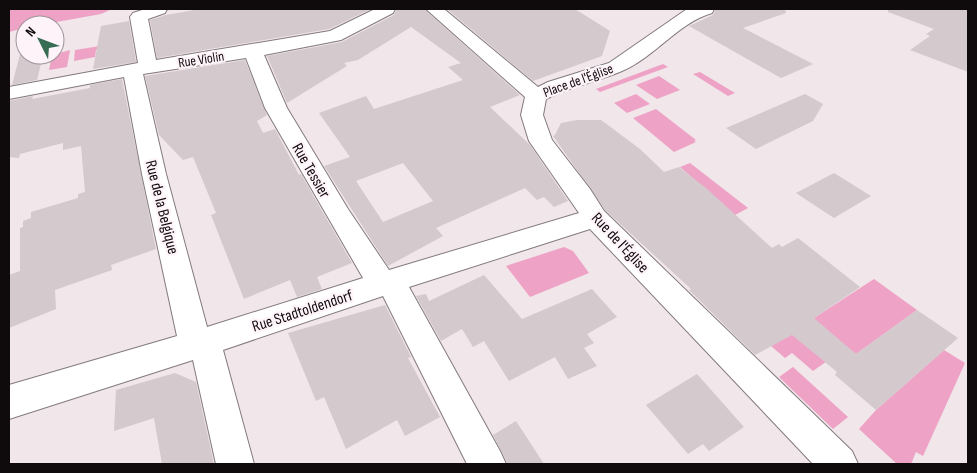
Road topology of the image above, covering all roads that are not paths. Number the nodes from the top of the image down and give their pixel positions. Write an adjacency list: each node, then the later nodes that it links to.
1 (158, 9): 6 (street, Rue de la Belgique)
2 (387, 9): 5 (street, Rue Violin)
3 (434, 9): 8 (street)
4 (695, 10): 8 (street, Place de l'Église)
5 (253, 51): 6 (street, Rue Violin); 10 (street, Rue Tessier)
6 (140, 68): 7 (street, Rue Violin); 11 (street, Rue de la Belgique)
7 (9, 93)
8 (536, 96): 9 (street, Rue de l'Église)
9 (596, 218): 10 (street, Rue Stadtoldendorf); 15 (street, Rue de l'Église)
10 (386, 283): 11 (street, Rue Stadtoldendorf); 14 (street, Rue Tessier)
11 (200, 344): 12 (street, Rue Stadtoldendorf); 13 (street, Rue de la Belgique)
12 (9, 402)
13 (235, 464)
14 (487, 464)
15 (839, 464)

